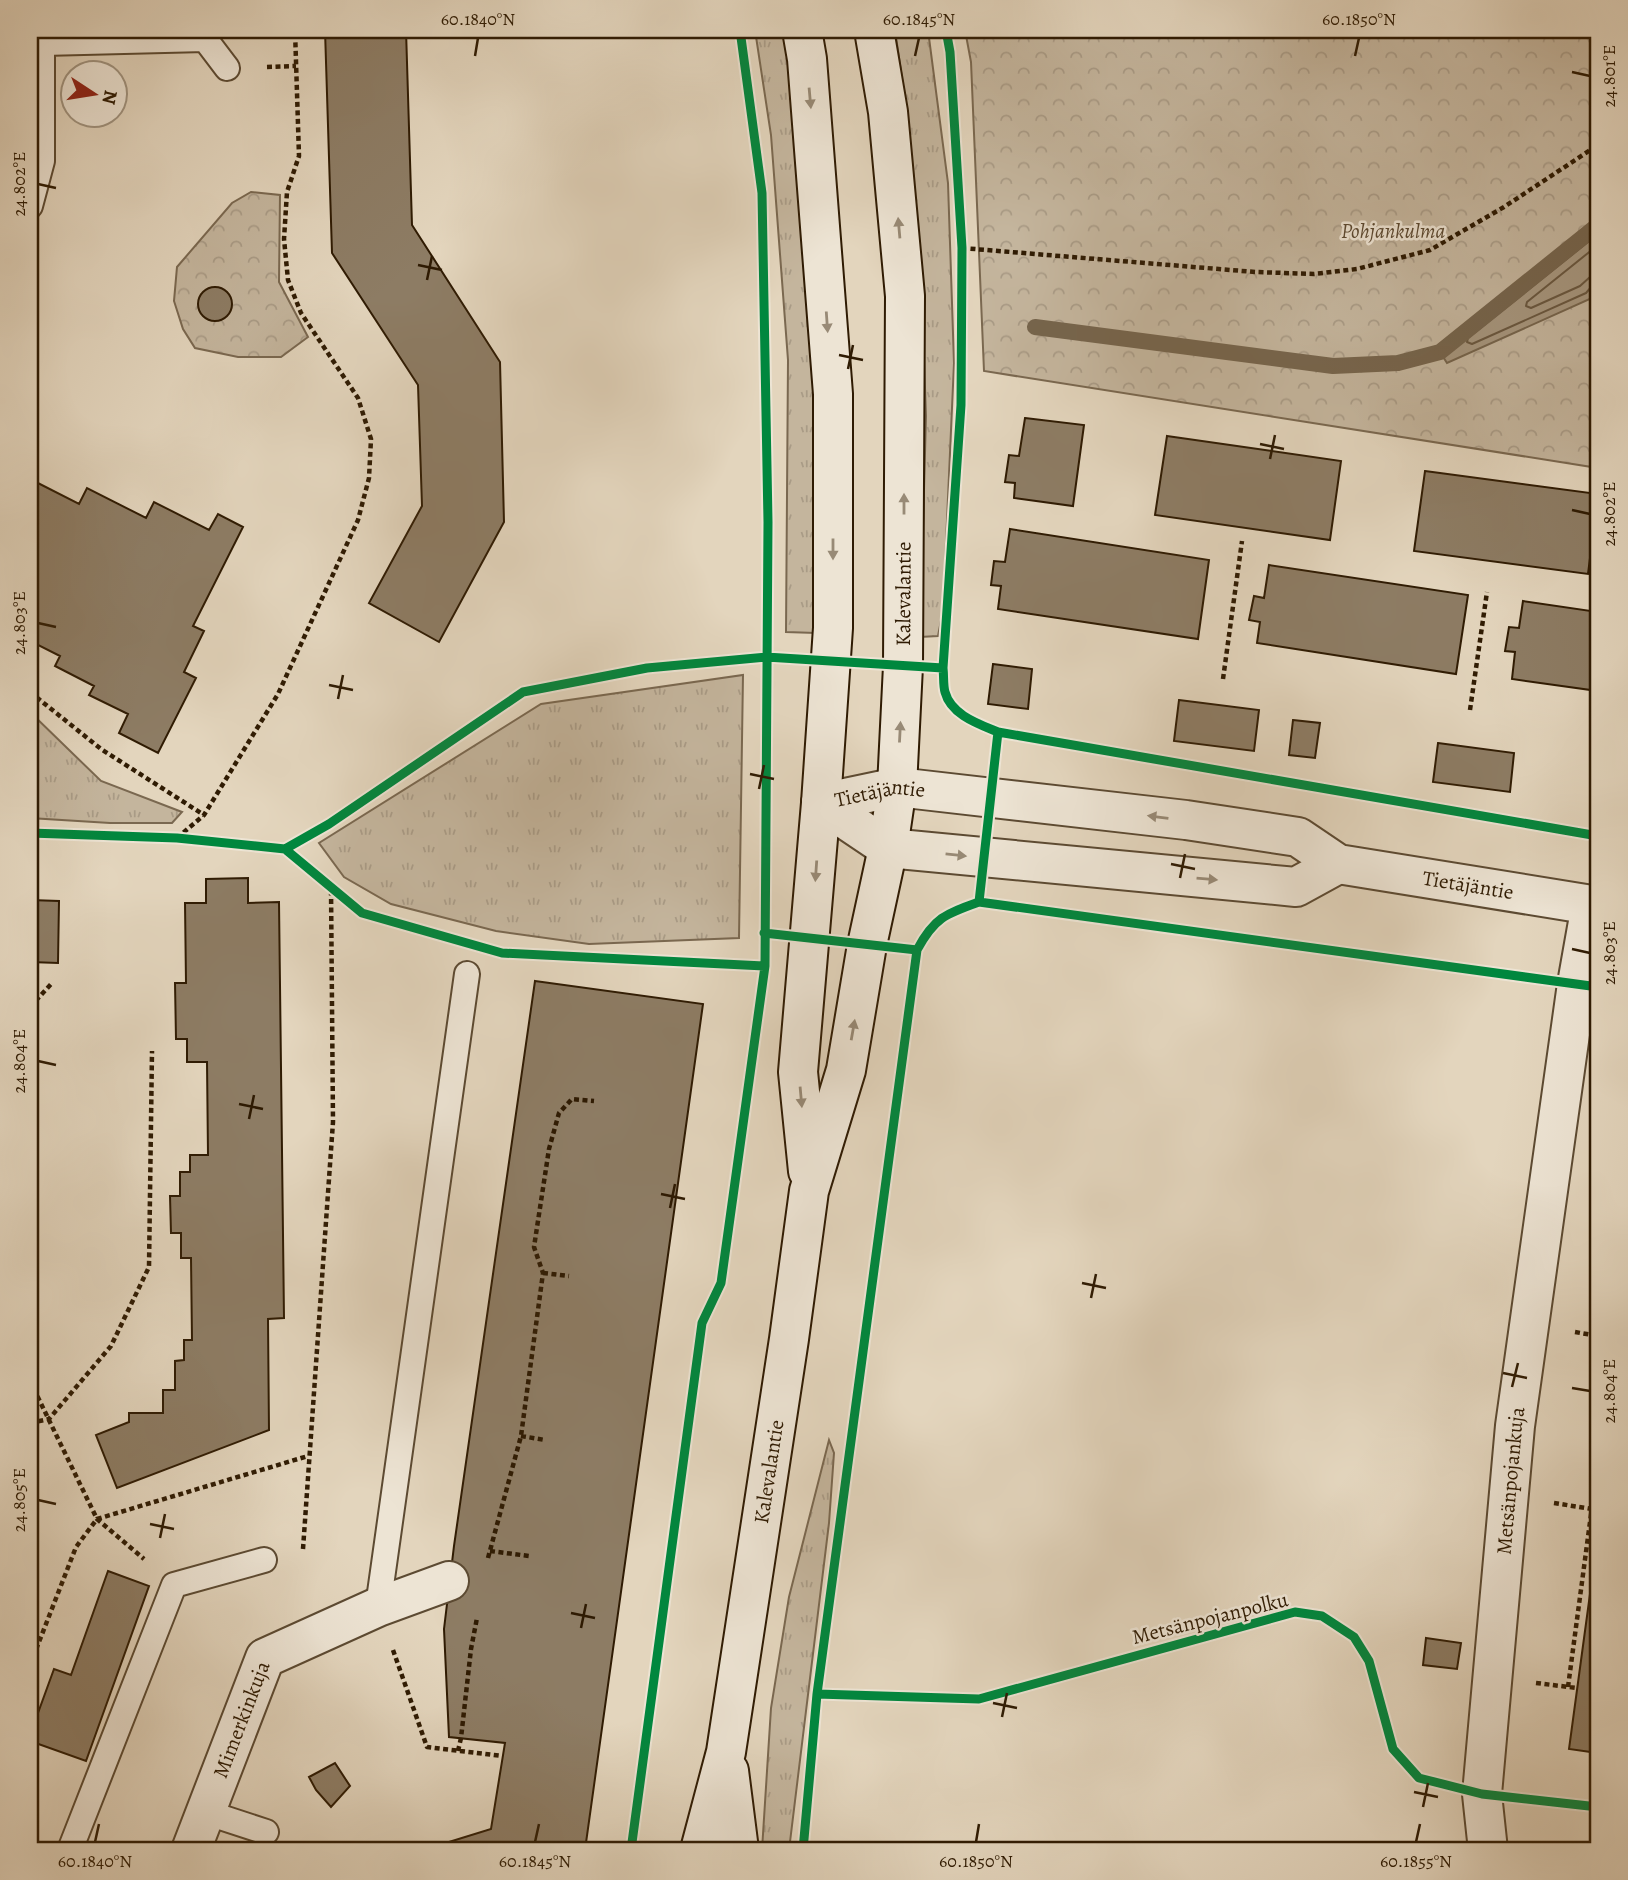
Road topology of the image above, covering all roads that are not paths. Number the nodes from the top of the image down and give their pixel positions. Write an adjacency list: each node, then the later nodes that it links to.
1 (802, 30): 7 (main road, Kalevalantie, one-way to 7)
2 (874, 30): 6 (main road, Kalevalantie, one-way to 2)
3 (43, 36): 4 (lane); 5 (lane)
4 (227, 68)
5 (30, 206)
6 (897, 787): 7 (main road, Tietäjäntie); 8 (main road, Kalevalantie); 9 (main road, Tietäjäntie, one-way to 6)
7 (821, 803): 8 (main road, Tietäjäntie); 12 (main road, Kalevalantie, one-way to 12)
8 (888, 848): 9 (main road, Tietäjäntie, one-way to 9); 12 (main road, Kalevalantie, one-way to 8)
9 (1338, 864): 10 (main road, Tietäjäntie)
10 (1595, 906): 23 (main road, Metsänpojankuja)
11 (467, 974): 15 (lane)
12 (809, 1191): 16 (main road, Kalevalantie)
13 (264, 1560): 19 (lane)
14 (449, 1581): 15 (main road, Mimerkinkuja)
15 (377, 1607): 17 (main road, Mimerkinkuja)
16 (726, 1752): 21 (main road, Kalevalantie); 22 (main road, Kalevalantie)
17 (205, 1812): 18 (lane); 20 (main road, Mimerkinkuja)
18 (266, 1832)
19 (70, 1850)
20 (191, 1850)
21 (700, 1850)
22 (739, 1850)
23 (1488, 1850)

